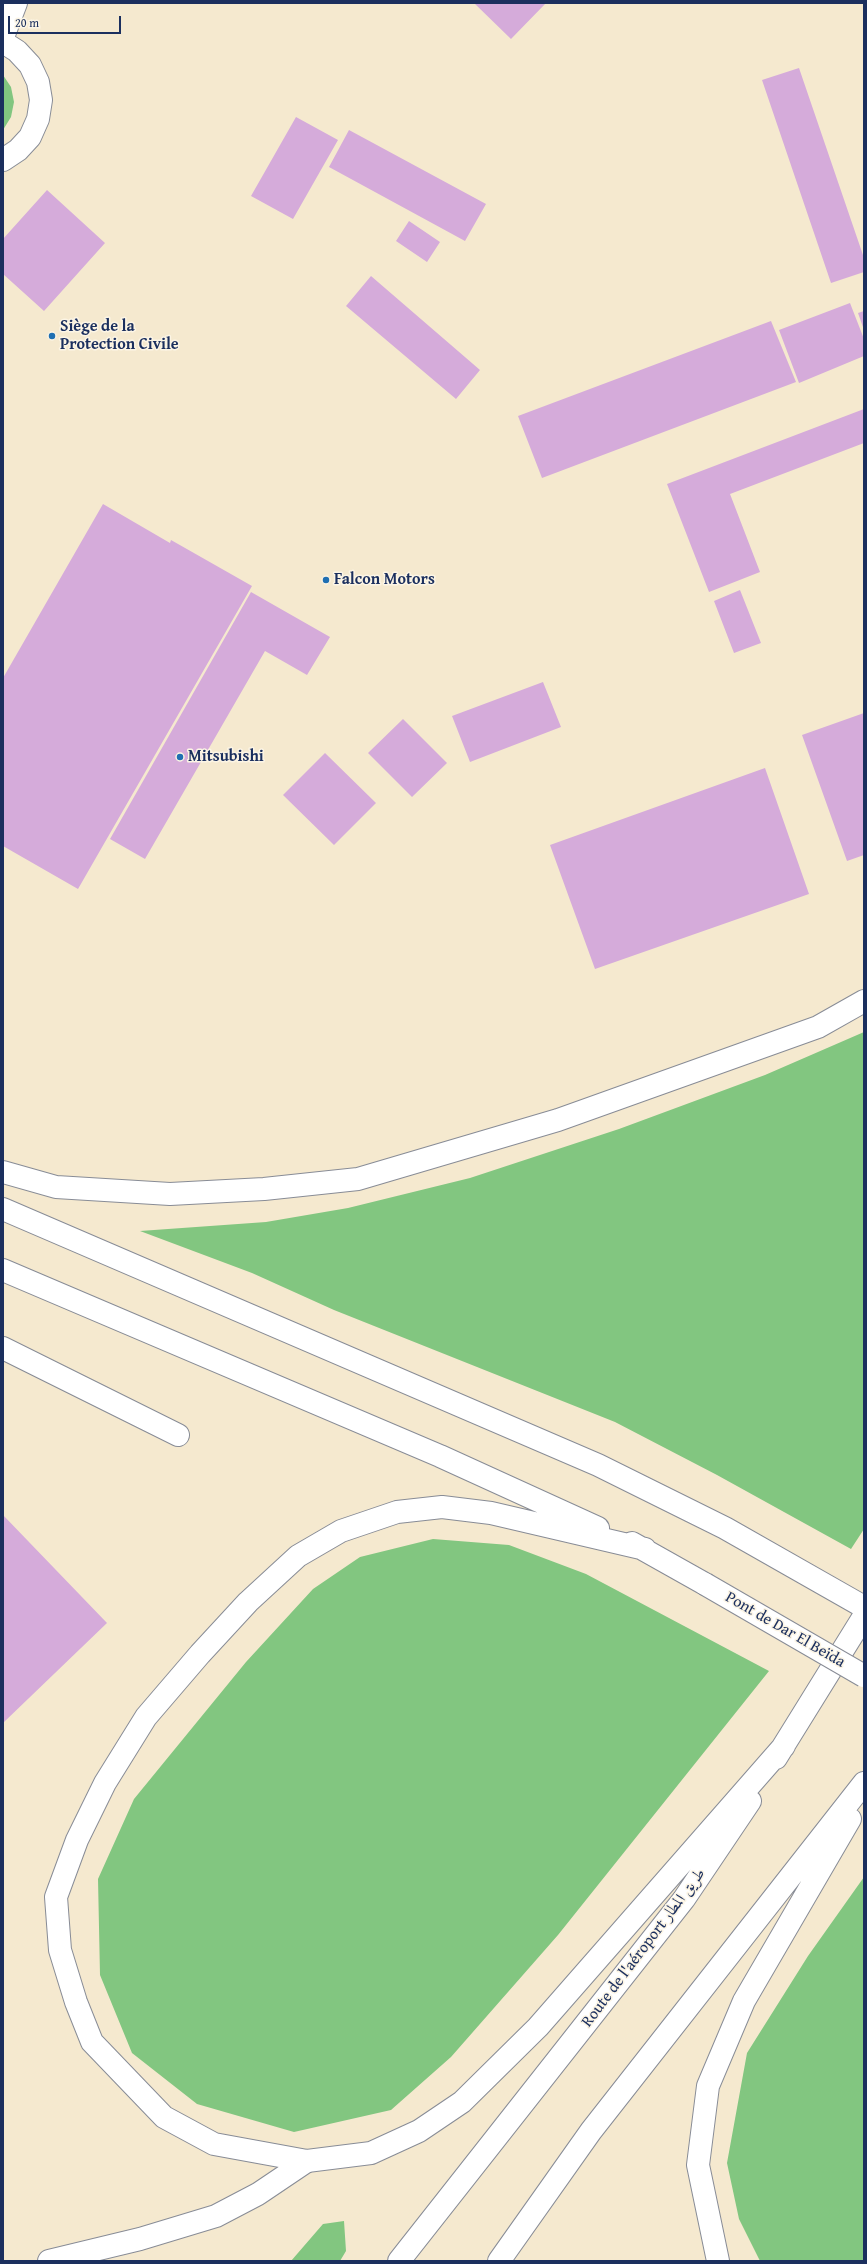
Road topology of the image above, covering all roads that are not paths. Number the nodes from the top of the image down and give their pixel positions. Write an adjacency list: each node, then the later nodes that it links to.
1 (16, 3): 2 (main road)
2 (3, 37)
3 (3, 42): 4 (main road)
4 (3, 160)
5 (864, 1001): 6 (main road)
6 (3, 1172)
7 (3, 1209): 12 (main road)
8 (3, 1270): 11 (main road)
9 (3, 1348): 10 (main road)
10 (178, 1435)
11 (645, 1549): 14 (main road, Pont de Dar El Beïda, bridge); 18 (main road)
12 (864, 1607)
13 (864, 1616): 15 (main road, Route de l'aéroport طريق المطار)
14 (864, 1676)
15 (784, 1746): 18 (main road); 20 (main road, Route de l'aéroport طريق المطار)
16 (864, 1783): 21 (main road)
17 (864, 1795): 22 (main road)
18 (307, 2161): 19 (main road)
19 (49, 2261)
20 (398, 2261)
21 (499, 2261)
22 (718, 2261)

